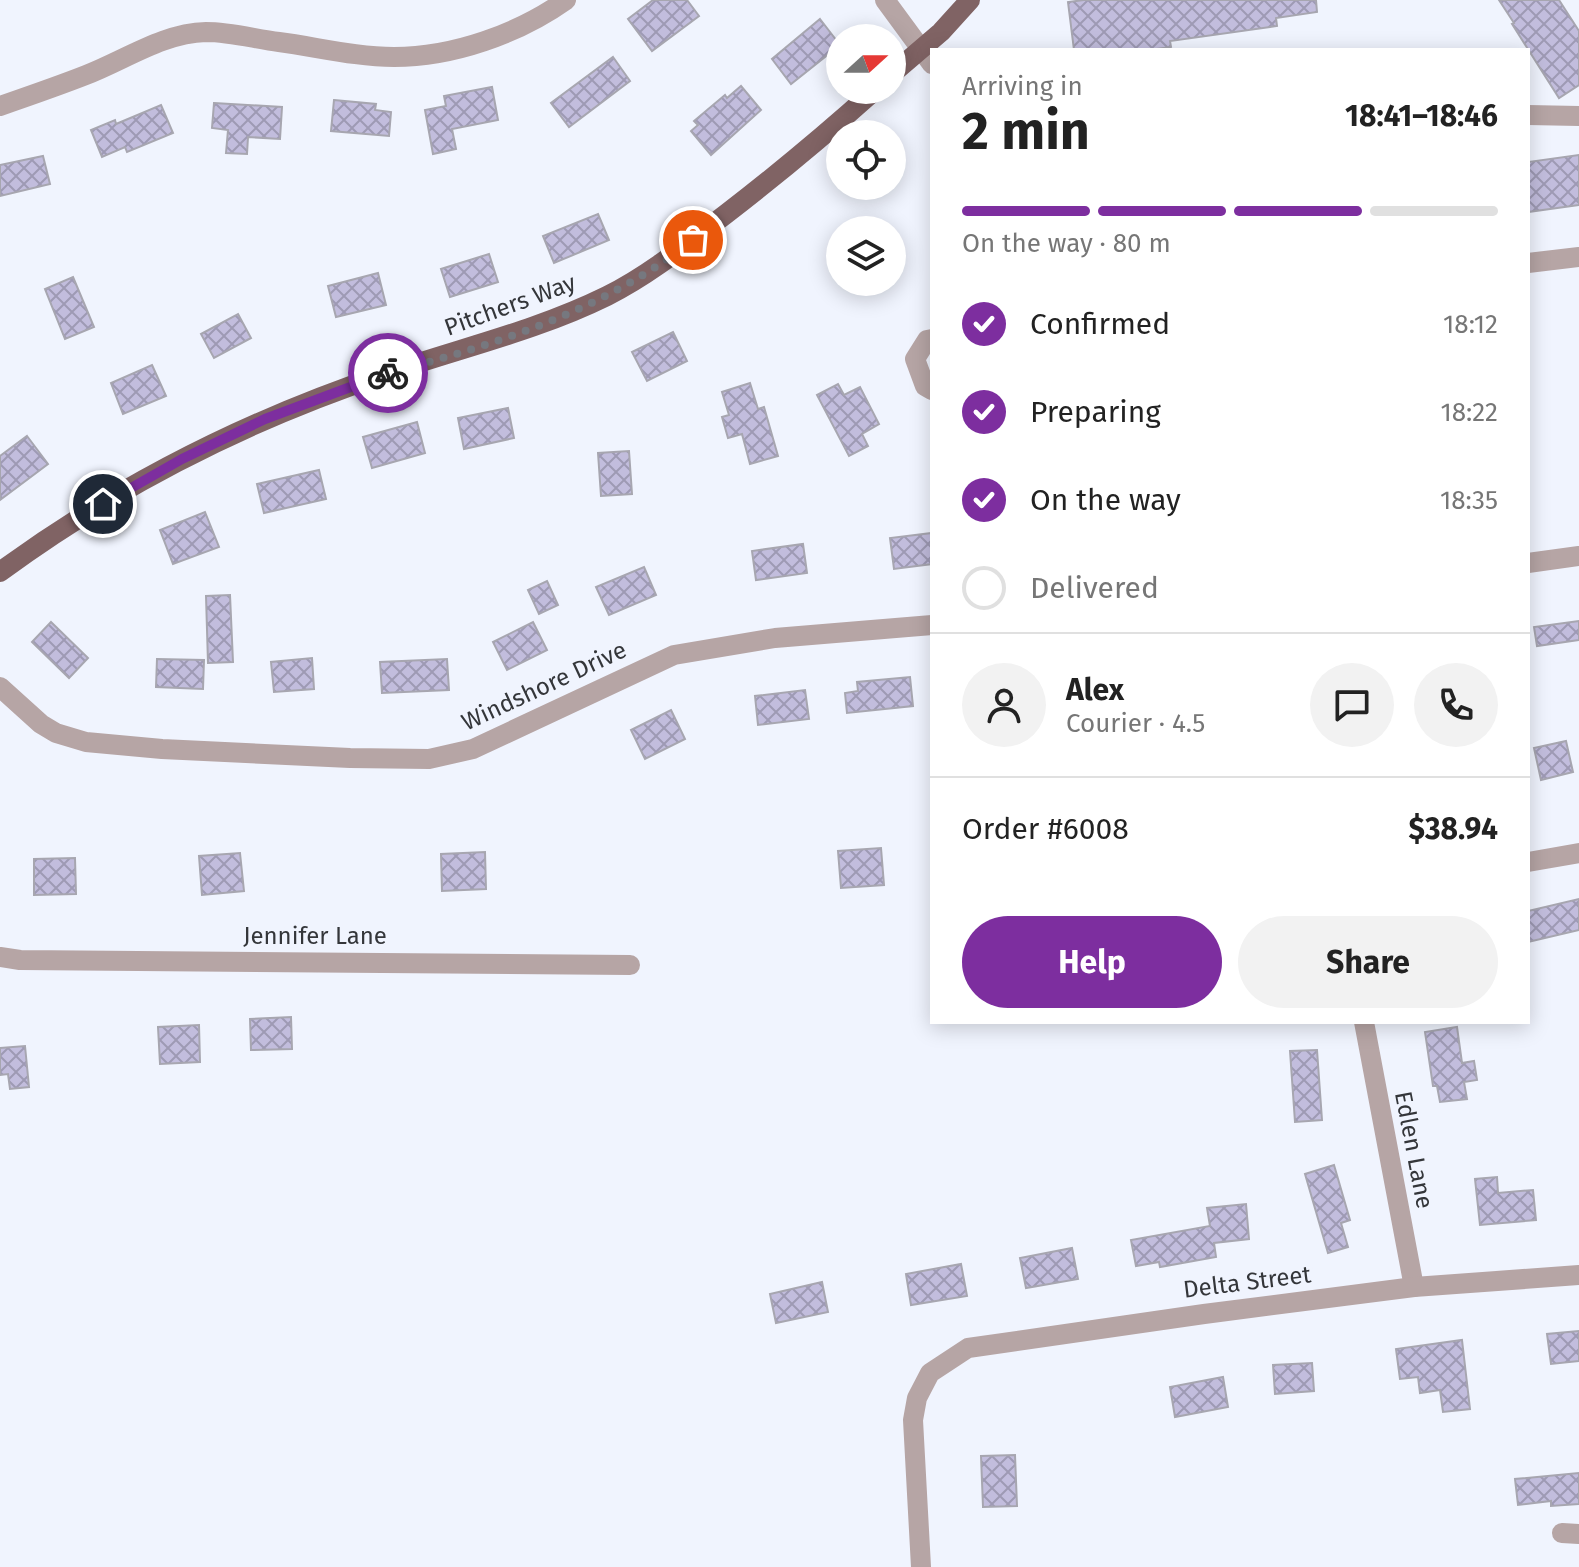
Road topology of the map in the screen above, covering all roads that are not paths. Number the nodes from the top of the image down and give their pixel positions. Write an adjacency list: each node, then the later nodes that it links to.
1 (566, 0): 8 (street)
2 (885, 0): 5 (street)
3 (970, 0): 4 (main road)
4 (931, 48)
5 (926, 56): 6 (main road)
6 (906, 67)
7 (859, 104): 17 (main road, Pitchers Way)
8 (0, 106)
9 (1530, 115): 10 (street)
10 (1579, 116)
11 (1579, 257): 12 (street)
12 (1530, 263)
13 (930, 339): 14 (street)
14 (930, 389)
15 (1579, 556): 16 (street)
16 (1530, 563)
17 (0, 572)
18 (930, 625): 19 (street, Windshore Drive)
19 (0, 687)
20 (1579, 853): 21 (street)
21 (1530, 862)
22 (0, 957): 23 (street, Jennifer Lane)
23 (630, 965)
24 (1364, 1024): 26 (street, Edlen Lane)
25 (1579, 1275): 26 (street, Delta Street)
26 (1414, 1287): 27 (street, Delta Street)
27 (921, 1567)

